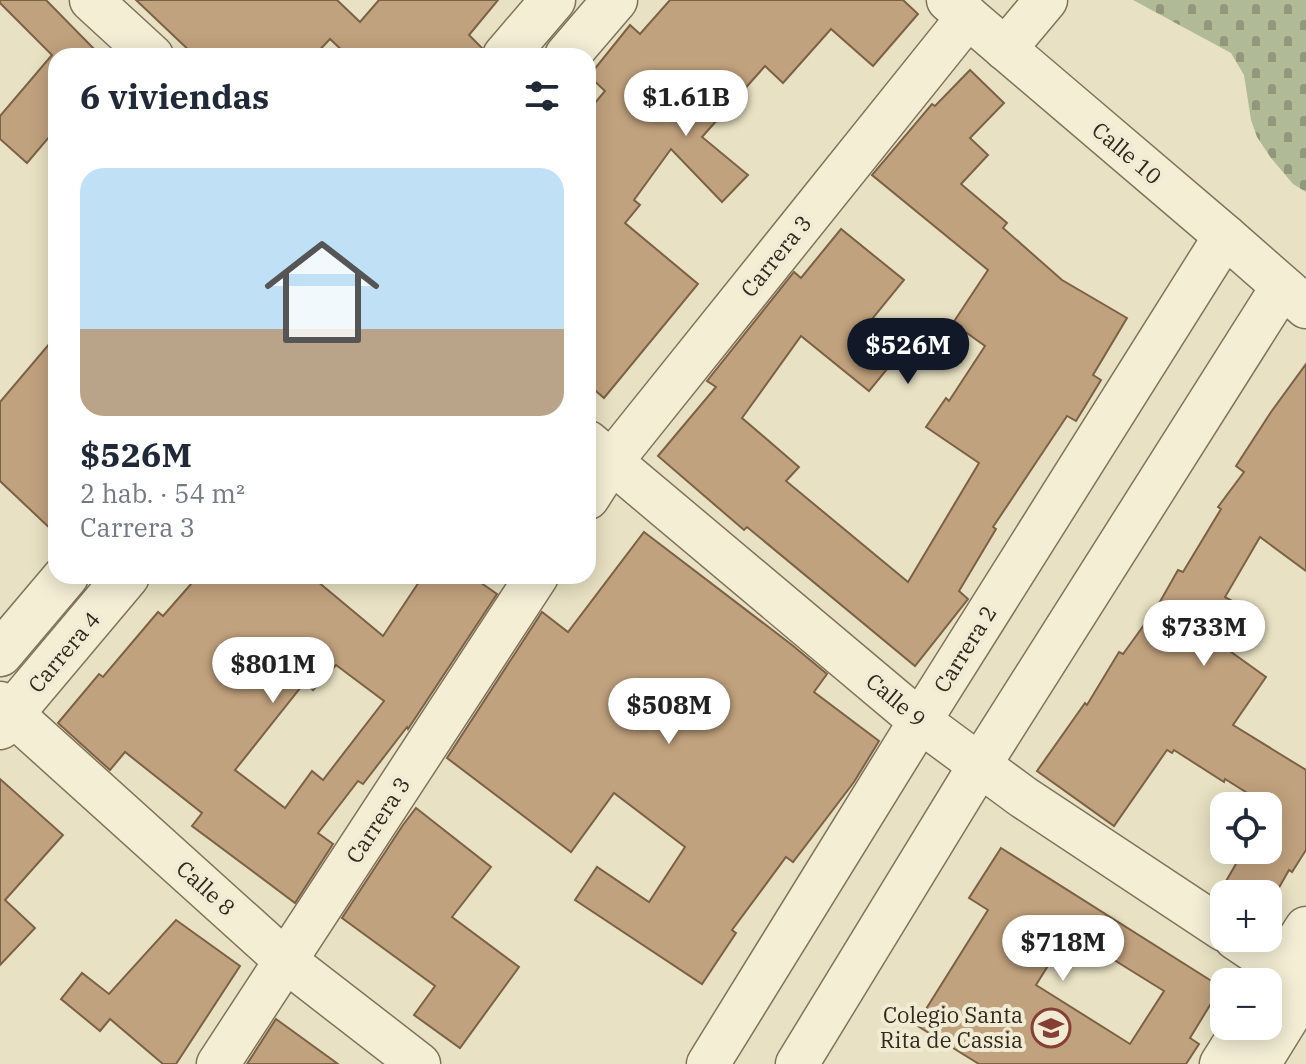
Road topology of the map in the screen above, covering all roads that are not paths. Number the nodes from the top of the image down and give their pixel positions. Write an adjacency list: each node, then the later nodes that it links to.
1 (91, 0): 6 (street)
2 (553, 0): 7 (street)
3 (615, 0): 8 (street)
4 (1046, 0): 9 (street)
5 (958, 8): 9 (street, Calle 10); 12 (street, Carrera 3)
6 (143, 48)
7 (512, 48)
8 (574, 48)
9 (1005, 49): 10 (street, Calle 10)
10 (1225, 236): 11 (street, Calle 10); 18 (street, Carrera 2)
11 (1294, 297): 19 (street)
12 (600, 452): 18 (street, Calle 9)
13 (59, 584): 16 (street)
14 (120, 584): 17 (street, Carrera 4)
15 (532, 584): 23 (street, Carrera 3)
16 (0, 654)
17 (4, 714): 23 (street, Calle 8)
18 (920, 721): 19 (street, Calle 9); 28 (street, Carrera 2)
19 (979, 766): 20 (street, Calle 9); 29 (street)
20 (1210, 921)
21 (1306, 928): 24 (street)
22 (1252, 952): 24 (street)
23 (286, 961): 26 (street, Carrera 3); 27 (street, Calle 8)
24 (1290, 982): 31 (street)
25 (1236, 1040): 30 (street)
26 (218, 1064)
27 (419, 1064)
28 (708, 1064)
29 (797, 1064)
30 (1221, 1064)
31 (1259, 1064)

